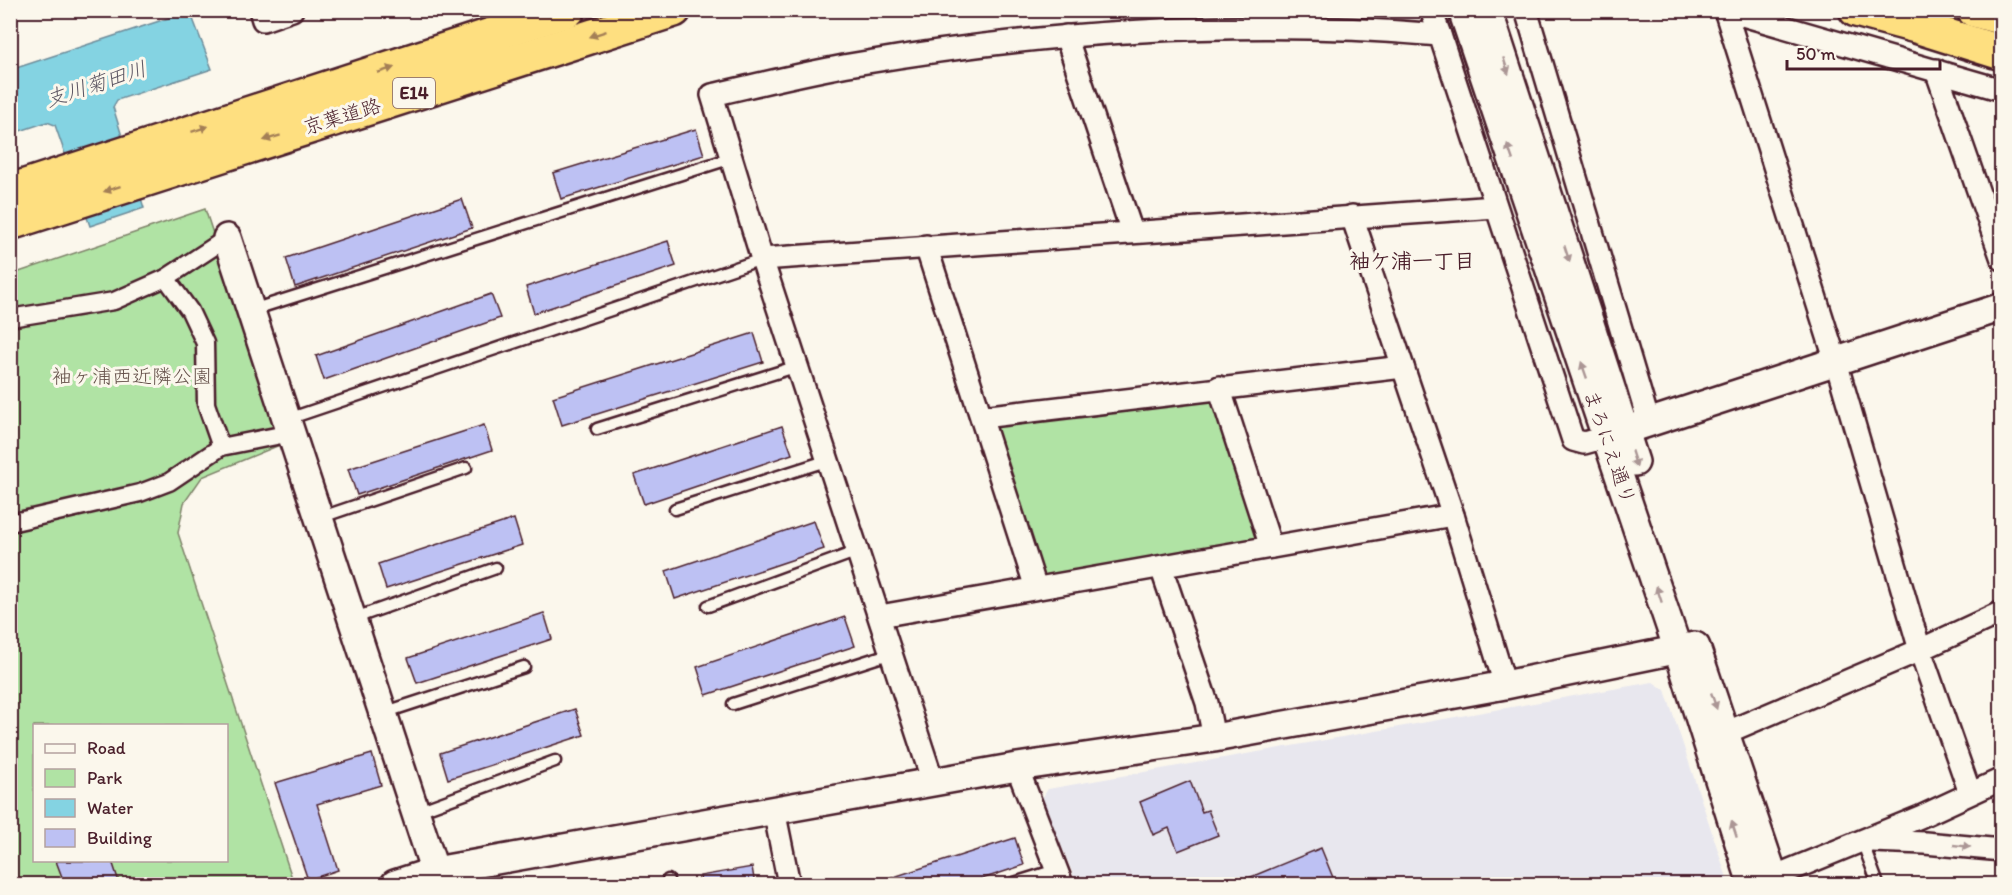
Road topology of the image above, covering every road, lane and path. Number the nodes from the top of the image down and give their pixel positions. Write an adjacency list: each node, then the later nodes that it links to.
1 (260, 10): 2 (street)
2 (292, 10)
3 (568, 10): 19 (highway, 京葉道路 / E14, one-way to 3)
4 (674, 10): 19 (highway, 京葉道路 / E14, one-way to 19)
5 (1431, 10): 13 (street)
6 (1462, 10): 41 (street, まろにえ通り, one-way to 6)
7 (1488, 10): 41 (street, まろにえ通り, one-way to 41)
8 (1526, 10): 41 (street)
9 (1725, 10): 16 (street); 34 (street)
10 (1856, 10): 15 (highway)
11 (1974, 10): 12 (highway)
12 (2001, 18)
13 (1440, 35): 14 (street); 22 (street)
14 (1066, 36): 18 (street); 25 (street)
15 (2001, 53)
16 (1936, 70): 17 (street); 29 (street)
17 (2001, 90)
18 (732, 158): 28 (street); 32 (lane)
19 (149, 162): 20 (highway, 京葉道路 / E14)
20 (65, 189): 21 (highway, 京葉道路 / E14); 24 (highway, 京葉道路 / E14)
21 (10, 191)
22 (1496, 207): 23 (street); 41 (street)
23 (1352, 216): 25 (street); 36 (street)
24 (10, 223)
25 (1132, 232): 27 (street)
26 (227, 238): 30 (street); 32 (street)
27 (926, 246): 28 (street); 38 (street)
28 (762, 259): 35 (street); 39 (lane)
29 (2001, 260)
30 (166, 278): 33 (street); 42 (street)
31 (2001, 307): 34 (street)
32 (250, 311): 39 (street)
33 (10, 318)
34 (1836, 362): 41 (street); 59 (street)
35 (798, 366): 40 (lane); 43 (street)
36 (1403, 367): 37 (street); 46 (street)
37 (1219, 387): 38 (street); 49 (street)
38 (982, 417): 53 (street)
39 (289, 426): 42 (street); 47 (street)
40 (597, 429)
41 (1627, 430): 58 (street, まろにえ通り)
42 (221, 447): 48 (street)
43 (829, 460): 45 (lane); 50 (street)
44 (466, 468): 47 (lane)
45 (675, 509)
46 (1453, 515): 49 (street); 62 (street)
47 (319, 518): 56 (street)
48 (10, 523)
49 (1270, 547): 51 (street)
50 (858, 551): 54 (lane); 55 (street)
51 (1161, 567): 53 (street); 66 (street)
52 (496, 568): 56 (lane)
53 (1036, 588): 55 (street)
54 (708, 606)
55 (880, 616): 60 (street)
56 (352, 619): 64 (street)
57 (1999, 620): 59 (street)
58 (1686, 648): 62 (street); 65 (street, まろにえ通り)
59 (1920, 650): 65 (street); 71 (street)
60 (892, 653): 63 (lane); 70 (street)
61 (525, 667): 64 (lane)
62 (1505, 685): 66 (street)
63 (733, 704)
64 (383, 713): 73 (street)
65 (1716, 737): 80 (street, まろにえ通り)
66 (1214, 738): 68 (street)
67 (555, 761): 73 (lane)
68 (1017, 766): 70 (street); 78 (street)
69 (2001, 779): 71 (street)
70 (933, 782): 72 (street)
71 (1970, 793): 74 (street)
72 (774, 810): 79 (street); 82 (street)
73 (416, 812): 79 (street)
74 (1920, 817): 75 (street); 76 (street)
75 (1862, 841): 76 (street); 80 (street); 84 (lane)
76 (1925, 843): 77 (street, one-way to 77)
77 (2001, 850)
78 (1059, 877): 83 (lane)
79 (437, 878): 81 (street)
80 (1764, 883)
81 (395, 885)
82 (789, 885)
83 (1011, 885)
84 (1878, 885)

